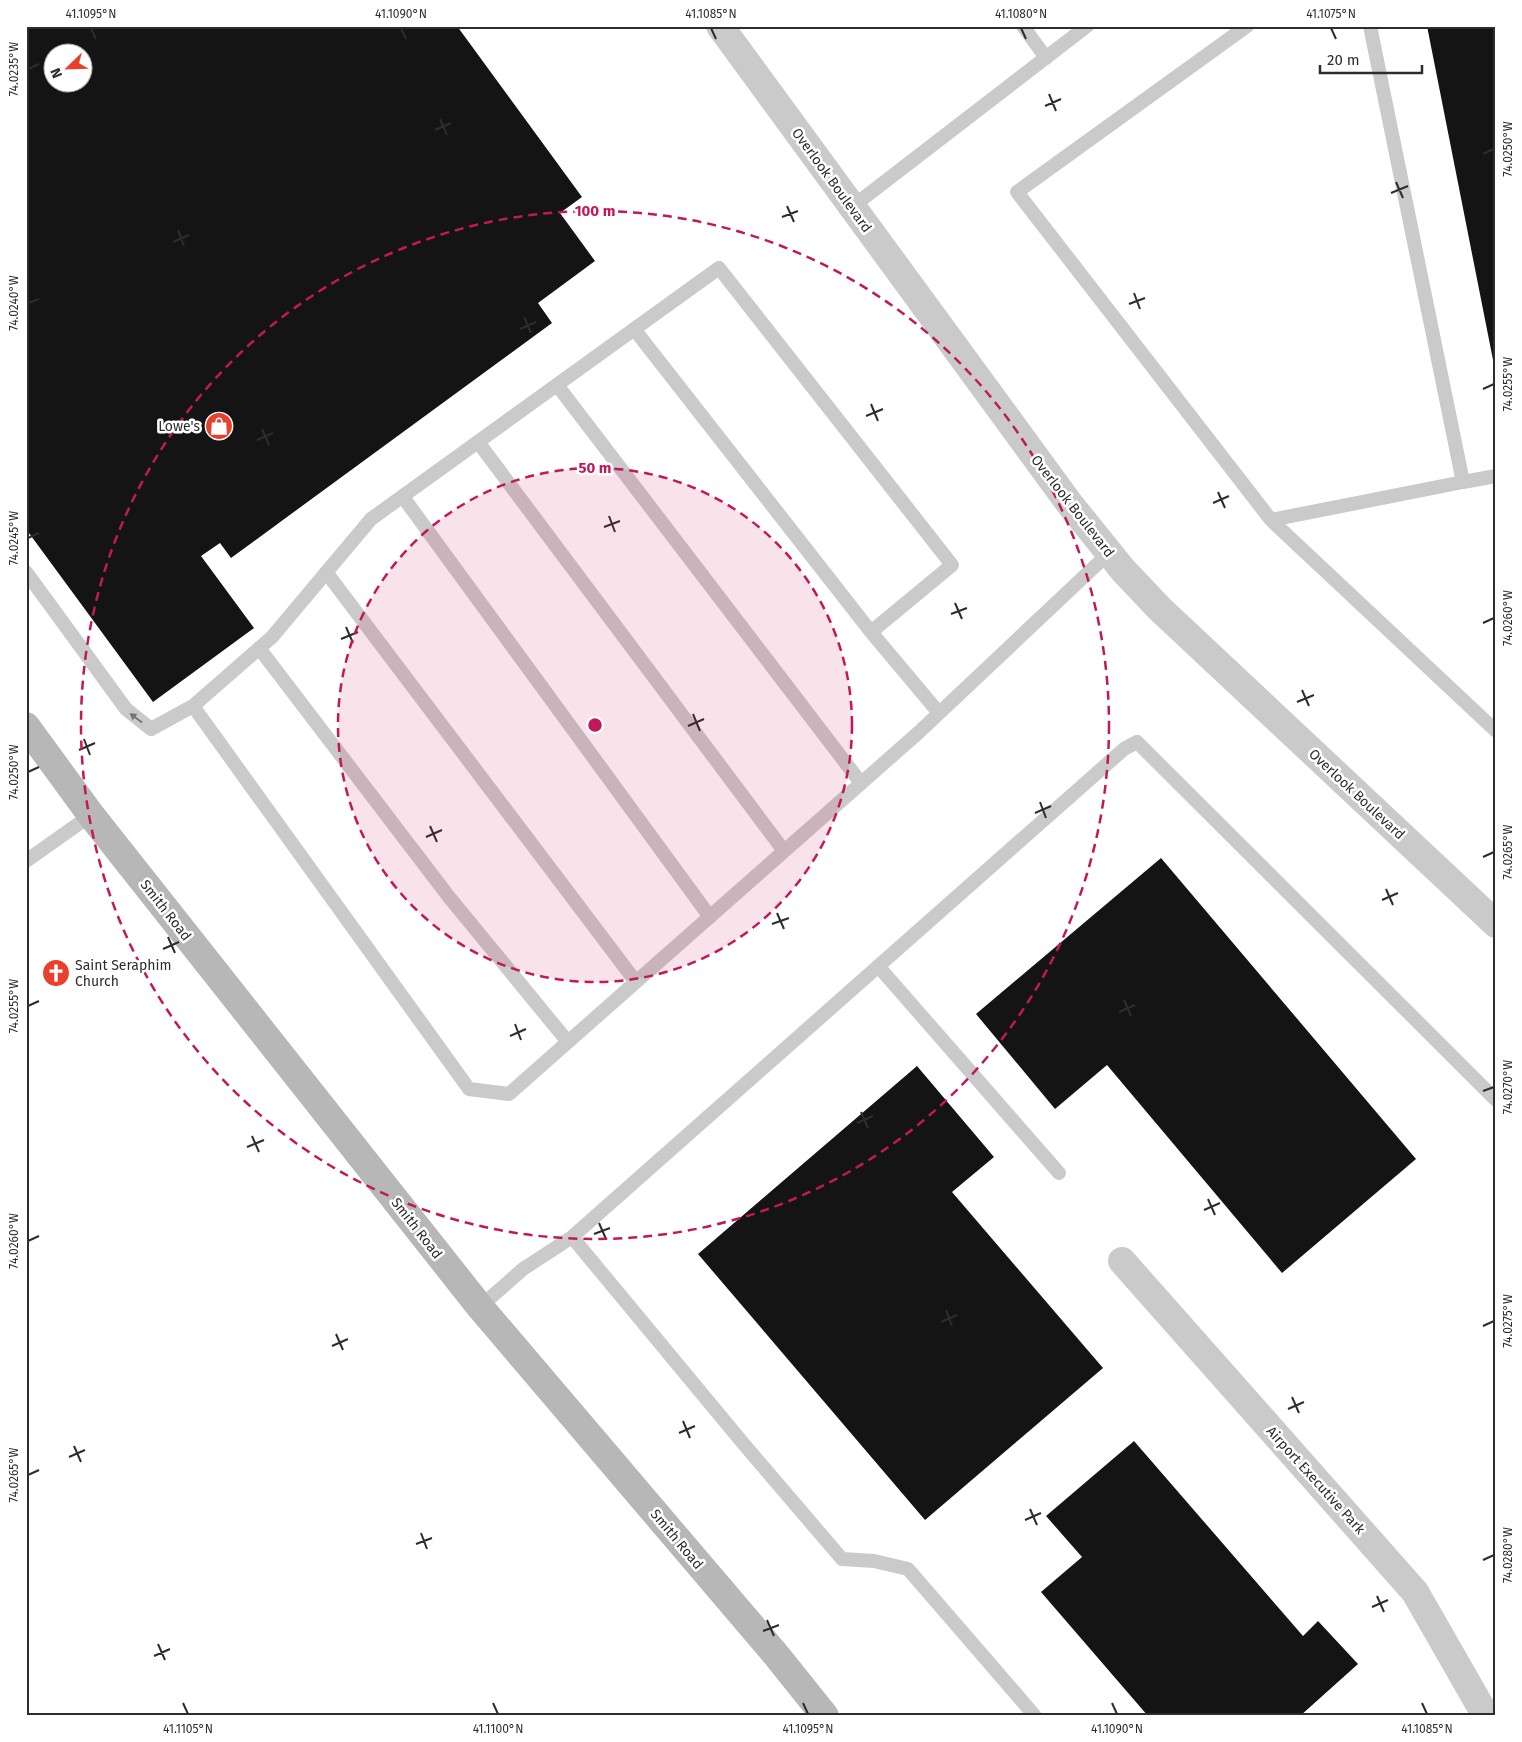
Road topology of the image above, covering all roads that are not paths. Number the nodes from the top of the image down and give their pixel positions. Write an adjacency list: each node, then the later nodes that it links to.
1 (720, 26): 7 (street, Overlook Boulevard)
2 (1022, 26): 6 (lane)
3 (1088, 26): 6 (lane)
4 (1247, 26): 14 (lane)
5 (1370, 26): 12 (lane)
6 (1046, 58): 7 (lane)
7 (852, 207): 15 (street, Overlook Boulevard)
8 (634, 329): 9 (lane); 18 (lane); 18 (lane)
9 (557, 385): 10 (lane); 24 (lane)
10 (478, 442): 13 (lane); 26 (lane)
11 (1496, 476): 12 (lane)
12 (1463, 482): 14 (lane)
13 (403, 496): 17 (lane); 28 (lane)
14 (1271, 520): 23 (lane)
15 (1109, 553): 21 (lane); 29 (street, Overlook Boulevard)
16 (26, 572): 20 (lane, one-way to 16)
17 (326, 572): 19 (lane); 31 (lane)
18 (871, 632): 21 (lane)
19 (259, 648): 20 (lane); 32 (lane)
20 (193, 706): 32 (lane)
21 (939, 713): 24 (lane)
22 (26, 726): 25 (street, Smith Road)
23 (1496, 732)
24 (861, 783): 26 (lane)
25 (91, 815): 27 (lane); 37 (street, Smith Road)
26 (784, 851): 28 (lane)
27 (26, 862)
28 (710, 917): 31 (lane)
29 (1496, 924)
30 (878, 966): 33 (lane); 34 (lane); 35 (lane)
31 (636, 982): 32 (lane)
32 (568, 1042)
33 (1496, 1100)
34 (1059, 1173)
35 (572, 1237): 37 (lane); 39 (lane)
36 (1122, 1260): 40 (street, Airport Executive Park)
37 (480, 1307): 38 (street, Smith Road)
38 (825, 1716)
39 (1035, 1716)
40 (1486, 1716)

